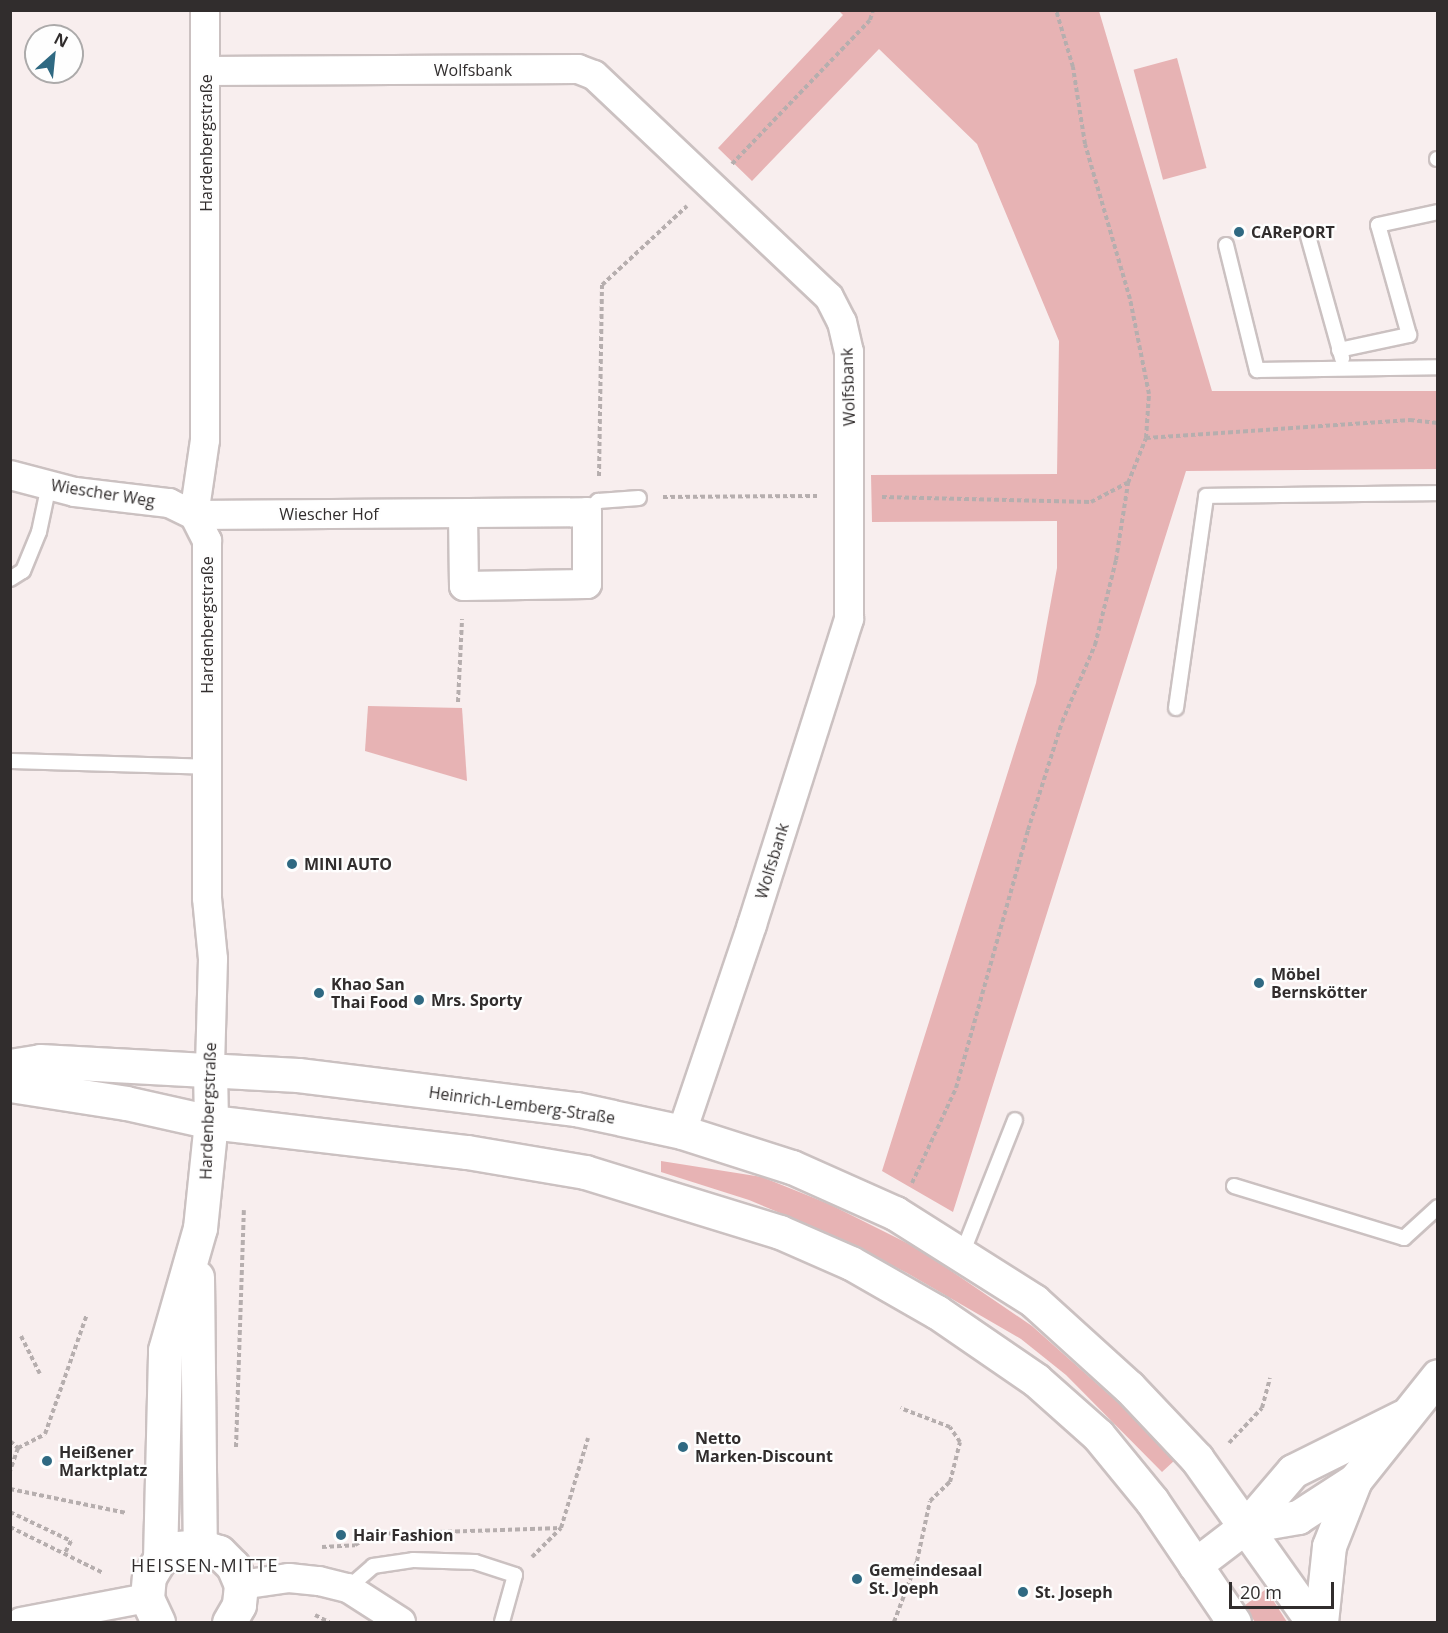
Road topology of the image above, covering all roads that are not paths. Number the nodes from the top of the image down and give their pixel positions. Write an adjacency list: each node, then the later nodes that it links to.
1 (205, 10): 2 (street, Hardenbergstraße)
2 (206, 71): 15 (street, Hardenbergstraße); 25 (street, Wolfsbank)
3 (1437, 212): 6 (lane)
4 (1308, 236): 6 (lane)
5 (1226, 244): 8 (lane)
6 (1339, 350): 8 (lane)
7 (1437, 367): 8 (lane)
8 (1344, 369)
9 (10, 475): 10 (street, Wiescher Weg)
10 (49, 485): 15 (street, Wiescher Weg); 16 (lane)
11 (1437, 493): 17 (lane)
12 (639, 498): 13 (lane)
13 (592, 507): 14 (street, Wiescher Hof); 14 (street)
14 (463, 514): 15 (street, Wiescher Hof)
15 (194, 515): 19 (street, Hardenbergstraße)
16 (10, 579)
17 (1176, 708)
18 (10, 761): 19 (lane)
19 (208, 767): 21 (street, Hardenbergstraße)
20 (10, 1066): 21 (street, Heinrich-Lemberg-Straße)
21 (210, 1069): 24 (street, Hardenbergstraße); 25 (street, Heinrich-Lemberg-Straße)
22 (10, 1085): 24 (street)
23 (1015, 1120): 29 (lane)
24 (211, 1122): 28 (street, Hardenbergstraße); 36 (street)
25 (682, 1132): 29 (street, Heinrich-Lemberg-Straße)
26 (1234, 1186): 27 (lane)
27 (1437, 1207)
28 (196, 1242): 34 (street, Hardenbergstraße); 35 (street, Hardenbergstraße)
29 (962, 1254): 33 (street, Heinrich-Lemberg-Straße)
30 (1437, 1376): 31 (street)
31 (1402, 1417): 32 (street); 33 (street)
32 (1354, 1480): 33 (street); 46 (street)
33 (1246, 1526): 36 (street); 45 (street, Heinrich-Lemberg-Straße)
34 (200, 1546): 35 (street); 37 (street)
35 (160, 1559): 39 (street)
36 (1196, 1565): 44 (street)
37 (241, 1585): 38 (street); 41 (street)
38 (348, 1588): 42 (street); 43 (lane)
39 (153, 1610): 40 (street)
40 (21, 1623)
41 (229, 1623)
42 (401, 1623)
43 (502, 1623)
44 (1234, 1623)
45 (1313, 1623)
46 (1321, 1623)

